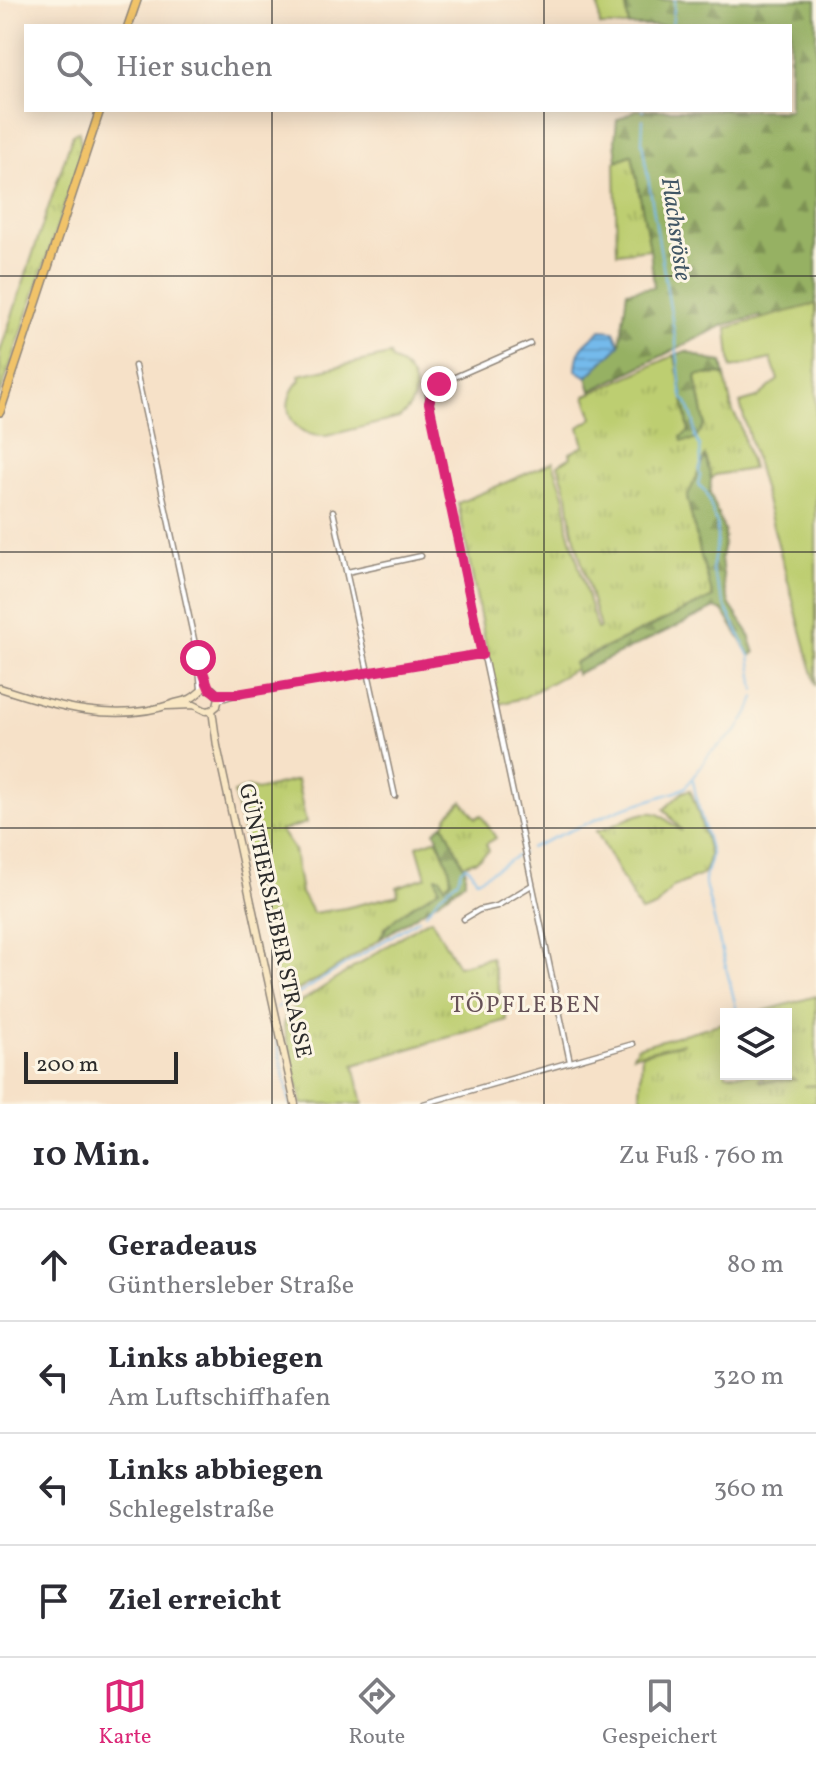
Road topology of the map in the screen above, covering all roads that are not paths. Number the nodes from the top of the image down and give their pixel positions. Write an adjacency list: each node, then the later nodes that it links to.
1 (137, 0): 2 (main road)
2 (129, 24)
3 (99, 112): 8 (main road)
4 (530, 344): 7 (street)
5 (135, 366): 15 (street)
6 (426, 385): 7 (street)
7 (429, 403): 12 (street)
8 (0, 412)
9 (333, 511): 11 (street)
10 (421, 556): 11 (street)
11 (347, 572): 13 (street)
12 (482, 655): 13 (street); 21 (street)
13 (368, 672): 16 (street); 20 (street)
14 (0, 688): 18 (main road)
15 (202, 691): 16 (main road); 17 (main road); 18 (main road)
16 (218, 697): 19 (main road)
17 (197, 705): 18 (main road); 19 (main road)
18 (167, 706)
19 (209, 710): 25 (main road, GÜNTHERSLEBER STRASSE)
20 (395, 796)
21 (532, 885): 22 (street); 24 (street)
22 (464, 919)
23 (633, 1044): 24 (street)
24 (570, 1062): 26 (street)
25 (295, 1104)
26 (423, 1104)

